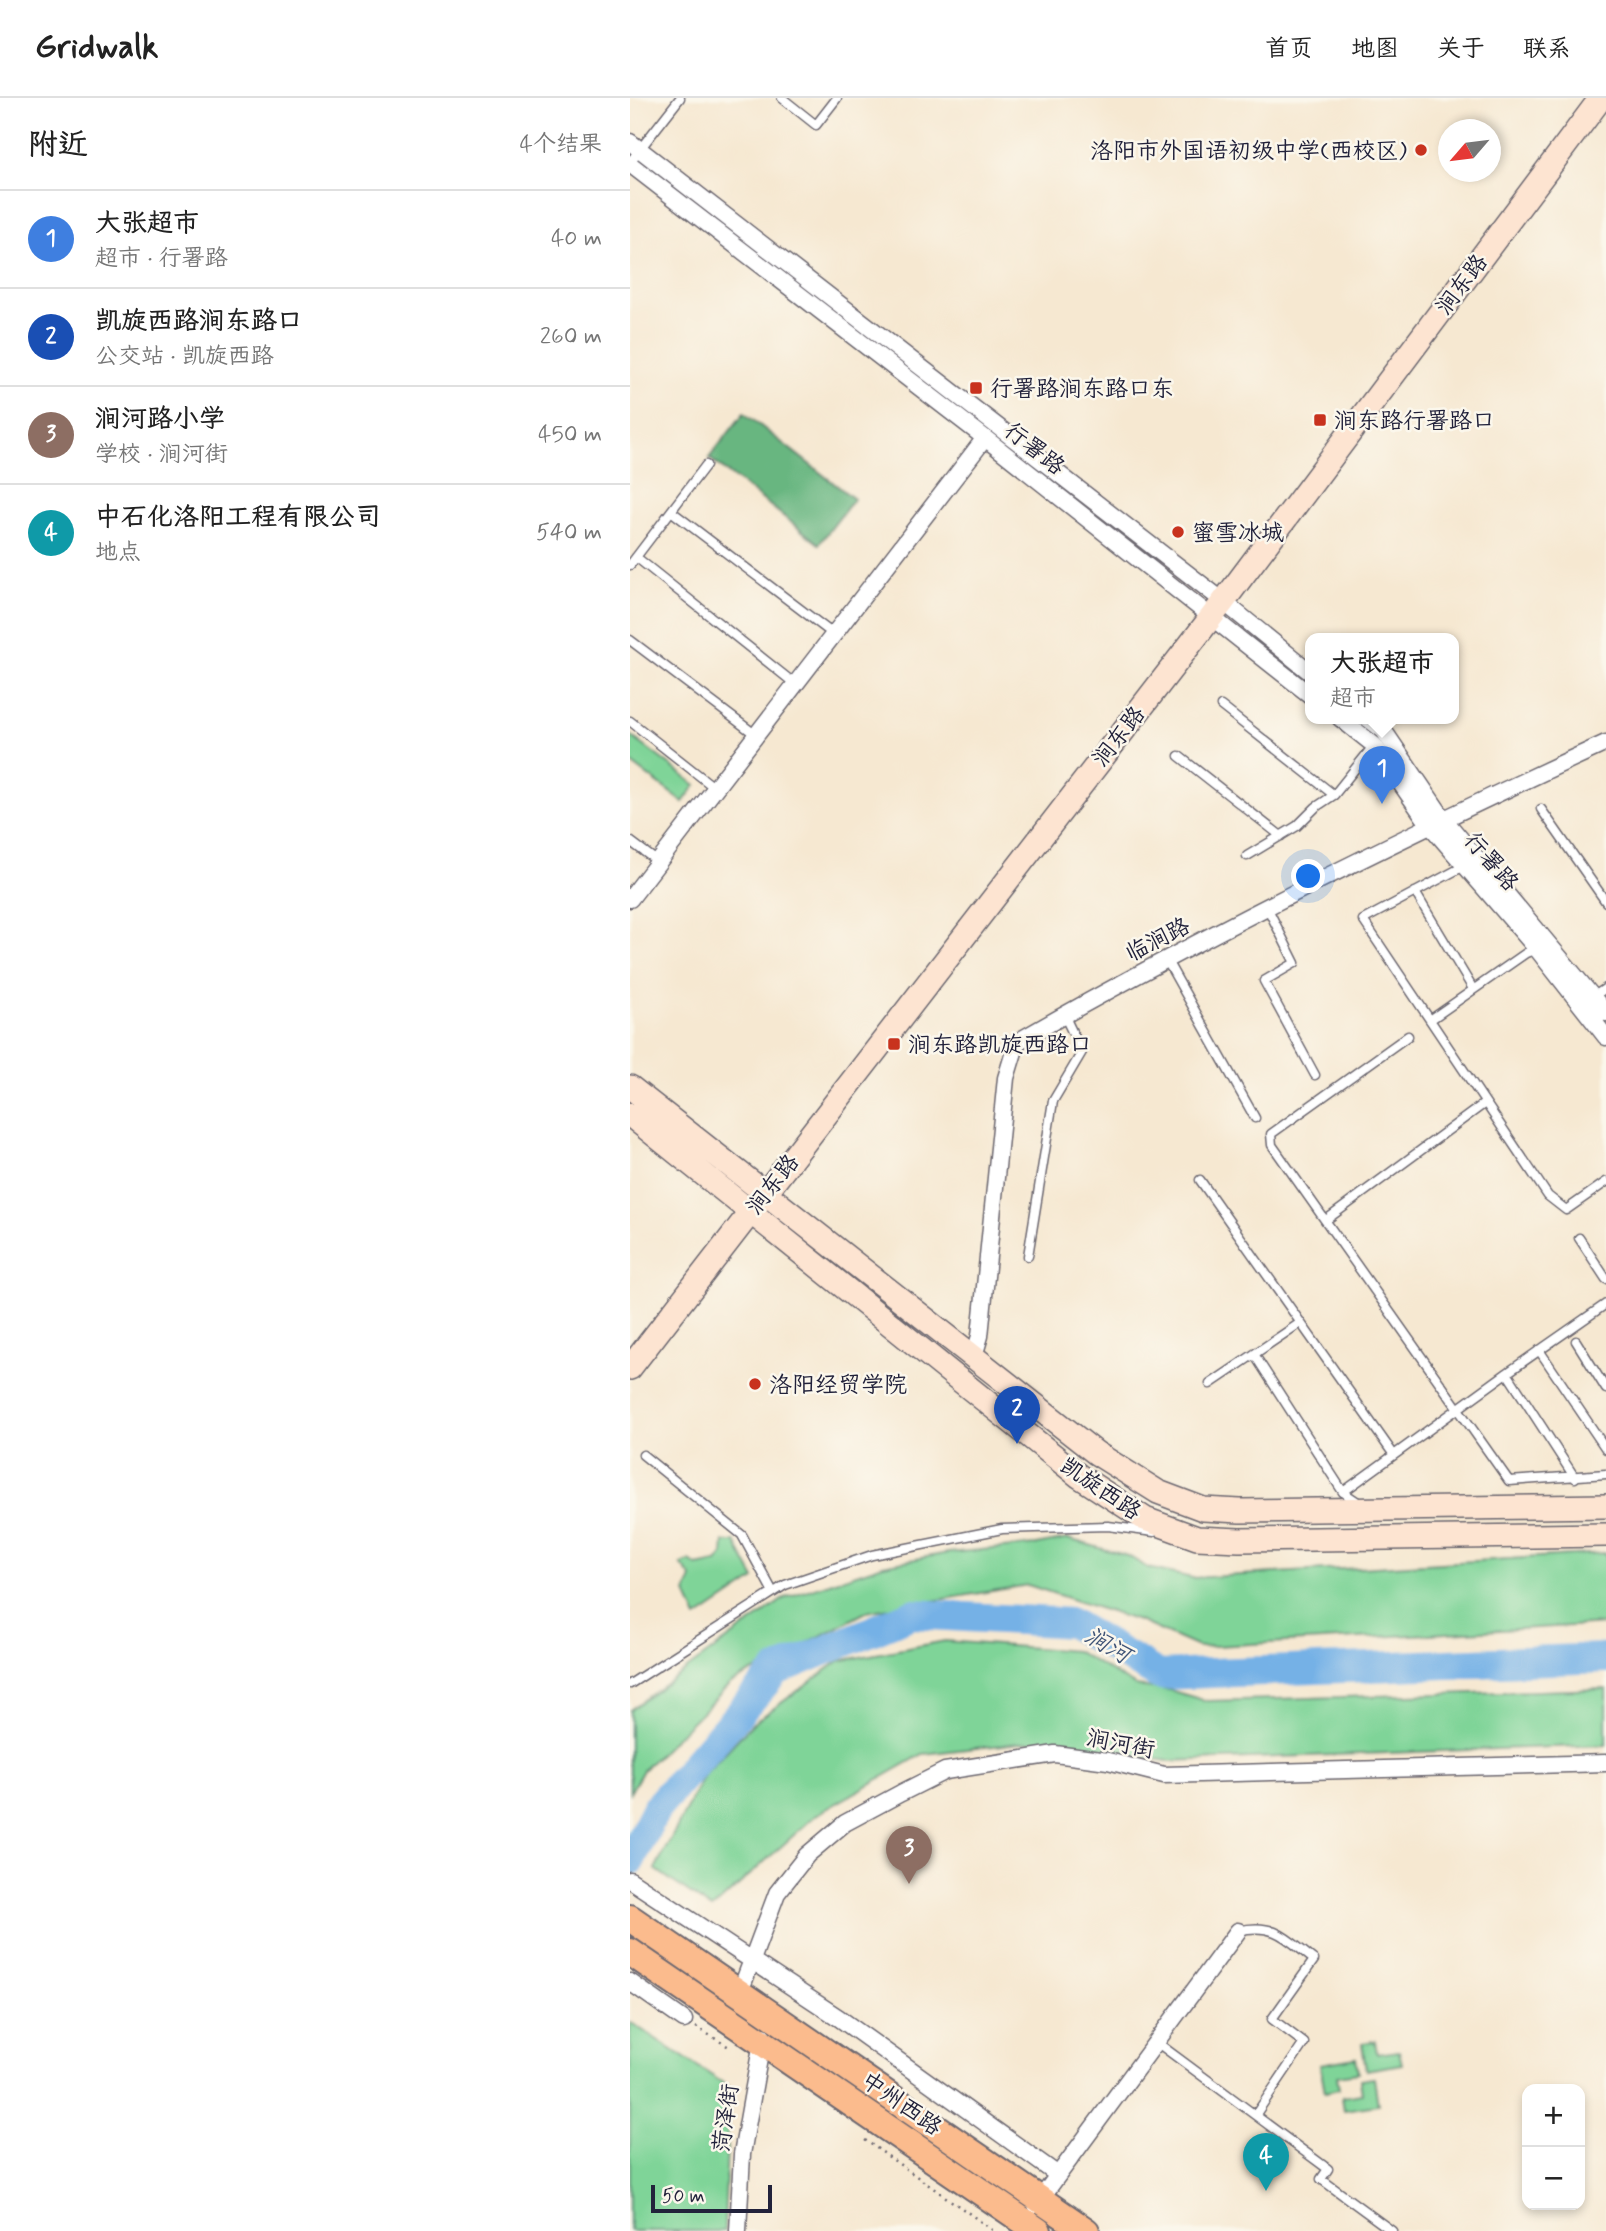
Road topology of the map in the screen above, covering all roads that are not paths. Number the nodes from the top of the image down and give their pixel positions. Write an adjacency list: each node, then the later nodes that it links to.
1 (680, 98): 7 (lane)
2 (782, 98): 3 (lane)
3 (837, 98)
4 (1588, 98): 12 (street, 涧东路)
5 (1601, 98): 6 (lane); 12 (street, 涧东路)
6 (1606, 102)
7 (632, 154): 8 (street, 行署路); 12 (street, 行署路)
8 (985, 438): 12 (street, 行署路); 13 (street)
9 (706, 466): 10 (lane)
10 (671, 511): 11 (lane); 13 (lane)
11 (633, 561): 16 (lane)
12 (1212, 605): 15 (street, 行署路); 17 (street, 行署路); 55 (street, 涧东路)
13 (833, 634): 16 (street)
14 (630, 640): 22 (lane)
15 (1305, 669)
16 (795, 684): 22 (street)
17 (1305, 690)
18 (1221, 706): 27 (lane)
19 (630, 720): 26 (lane)
20 (1348, 724): 24 (street, 行署路)
21 (1374, 724): 29 (street, 行署路)
22 (756, 735): 26 (street)
23 (1606, 743): 29 (street, 临涧路)
24 (1374, 745): 27 (lane); 29 (street, 行署路)
25 (1179, 756): 30 (lane)
26 (715, 788): 33 (street)
27 (1334, 795): 30 (lane)
28 (1541, 809): 37 (lane)
29 (1436, 821): 34 (street, 行署路); 38 (street, 临涧路); 42 (street, 行署路)
30 (1280, 836): 32 (lane)
31 (630, 841): 33 (lane)
32 (1247, 856)
33 (658, 862): 36 (street)
34 (1466, 865): 35 (lane); 39 (street, 行署路)
35 (1415, 891): 41 (lane); 45 (lane)
36 (630, 899)
37 (1606, 902)
38 (1267, 907): 40 (street, 临涧路); 48 (lane)
39 (1537, 949): 41 (lane); 42 (street, 行署路)
40 (1166, 960): 44 (street, 临涧路); 52 (lane)
41 (1473, 989): 45 (lane)
42 (1595, 996): 43 (street, 行署路); 47 (street, 行署路)
43 (1606, 1013)
44 (1064, 1015): 59 (lane); 67 (street, 临涧路)
45 (1430, 1020): 50 (lane)
46 (1408, 1036): 57 (lane)
47 (1606, 1037)
48 (1315, 1075)
49 (630, 1087): 55 (street, 凯旋西路)
50 (1485, 1103): 54 (lane); 57 (lane)
51 (630, 1115): 56 (street, 凯旋西路)
52 (1255, 1118)
53 (1200, 1181): 62 (lane)
54 (1606, 1182)
55 (761, 1190): 56 (street, 涧东路); 67 (street, 凯旋西路)
56 (746, 1210): 65 (street, 涧东路); 68 (street, 涧东路); 82 (street, 凯旋西路)
57 (1325, 1220): 72 (lane)
58 (1579, 1238): 60 (lane)
59 (1028, 1256)
60 (1606, 1279)
61 (1606, 1304): 64 (lane)
62 (1300, 1323): 66 (lane); 75 (lane)
63 (1576, 1341): 71 (lane)
64 (1539, 1350): 69 (lane); 73 (lane)
65 (630, 1353)
66 (1254, 1354): 70 (lane); 78 (lane)
67 (974, 1356): 80 (street, 凯旋西路)
68 (630, 1368)
69 (1507, 1373): 72 (lane); 77 (lane)
70 (1210, 1384)
71 (1606, 1389)
72 (1459, 1408): 75 (lane); 77 (lane)
73 (1606, 1449)
74 (643, 1455): 83 (lane)
75 (1394, 1455): 78 (lane)
76 (1606, 1474): 77 (lane)
77 (1575, 1478)
78 (1343, 1492): 80 (lane)
79 (1606, 1506): 80 (street, 凯旋西路)
80 (1370, 1509)
81 (1606, 1535): 82 (street, 凯旋西路)
82 (1197, 1538): 83 (lane)
83 (773, 1592): 84 (lane)
84 (630, 1684)
85 (1606, 1762): 90 (street, 涧河街)
86 (630, 1880): 90 (street)
87 (630, 1917): 92 (main road, 中州西路)
88 (1238, 1931): 95 (street); 97 (lane)
89 (630, 1952): 93 (main road, 中州西路)
90 (751, 1962): 92 (street, 涧河街); 98 (street)
91 (630, 1982): 93 (street)
92 (740, 1992): 94 (main road, 中州西路)
93 (692, 2010): 96 (main road, 中州西路)
94 (775, 2016): 96 (street, 菏泽街); 99 (main road, 中州西路)
95 (1156, 2041): 97 (lane); 98 (street)
96 (758, 2052): 100 (main road, 中州西路); 101 (street, 菏泽街)
97 (1256, 2114): 103 (lane)
98 (1058, 2175): 99 (street)
99 (1041, 2199): 100 (street); 102 (main road, 中州西路)
100 (1031, 2226)
101 (738, 2231)
102 (1086, 2231)
103 (1392, 2231)

